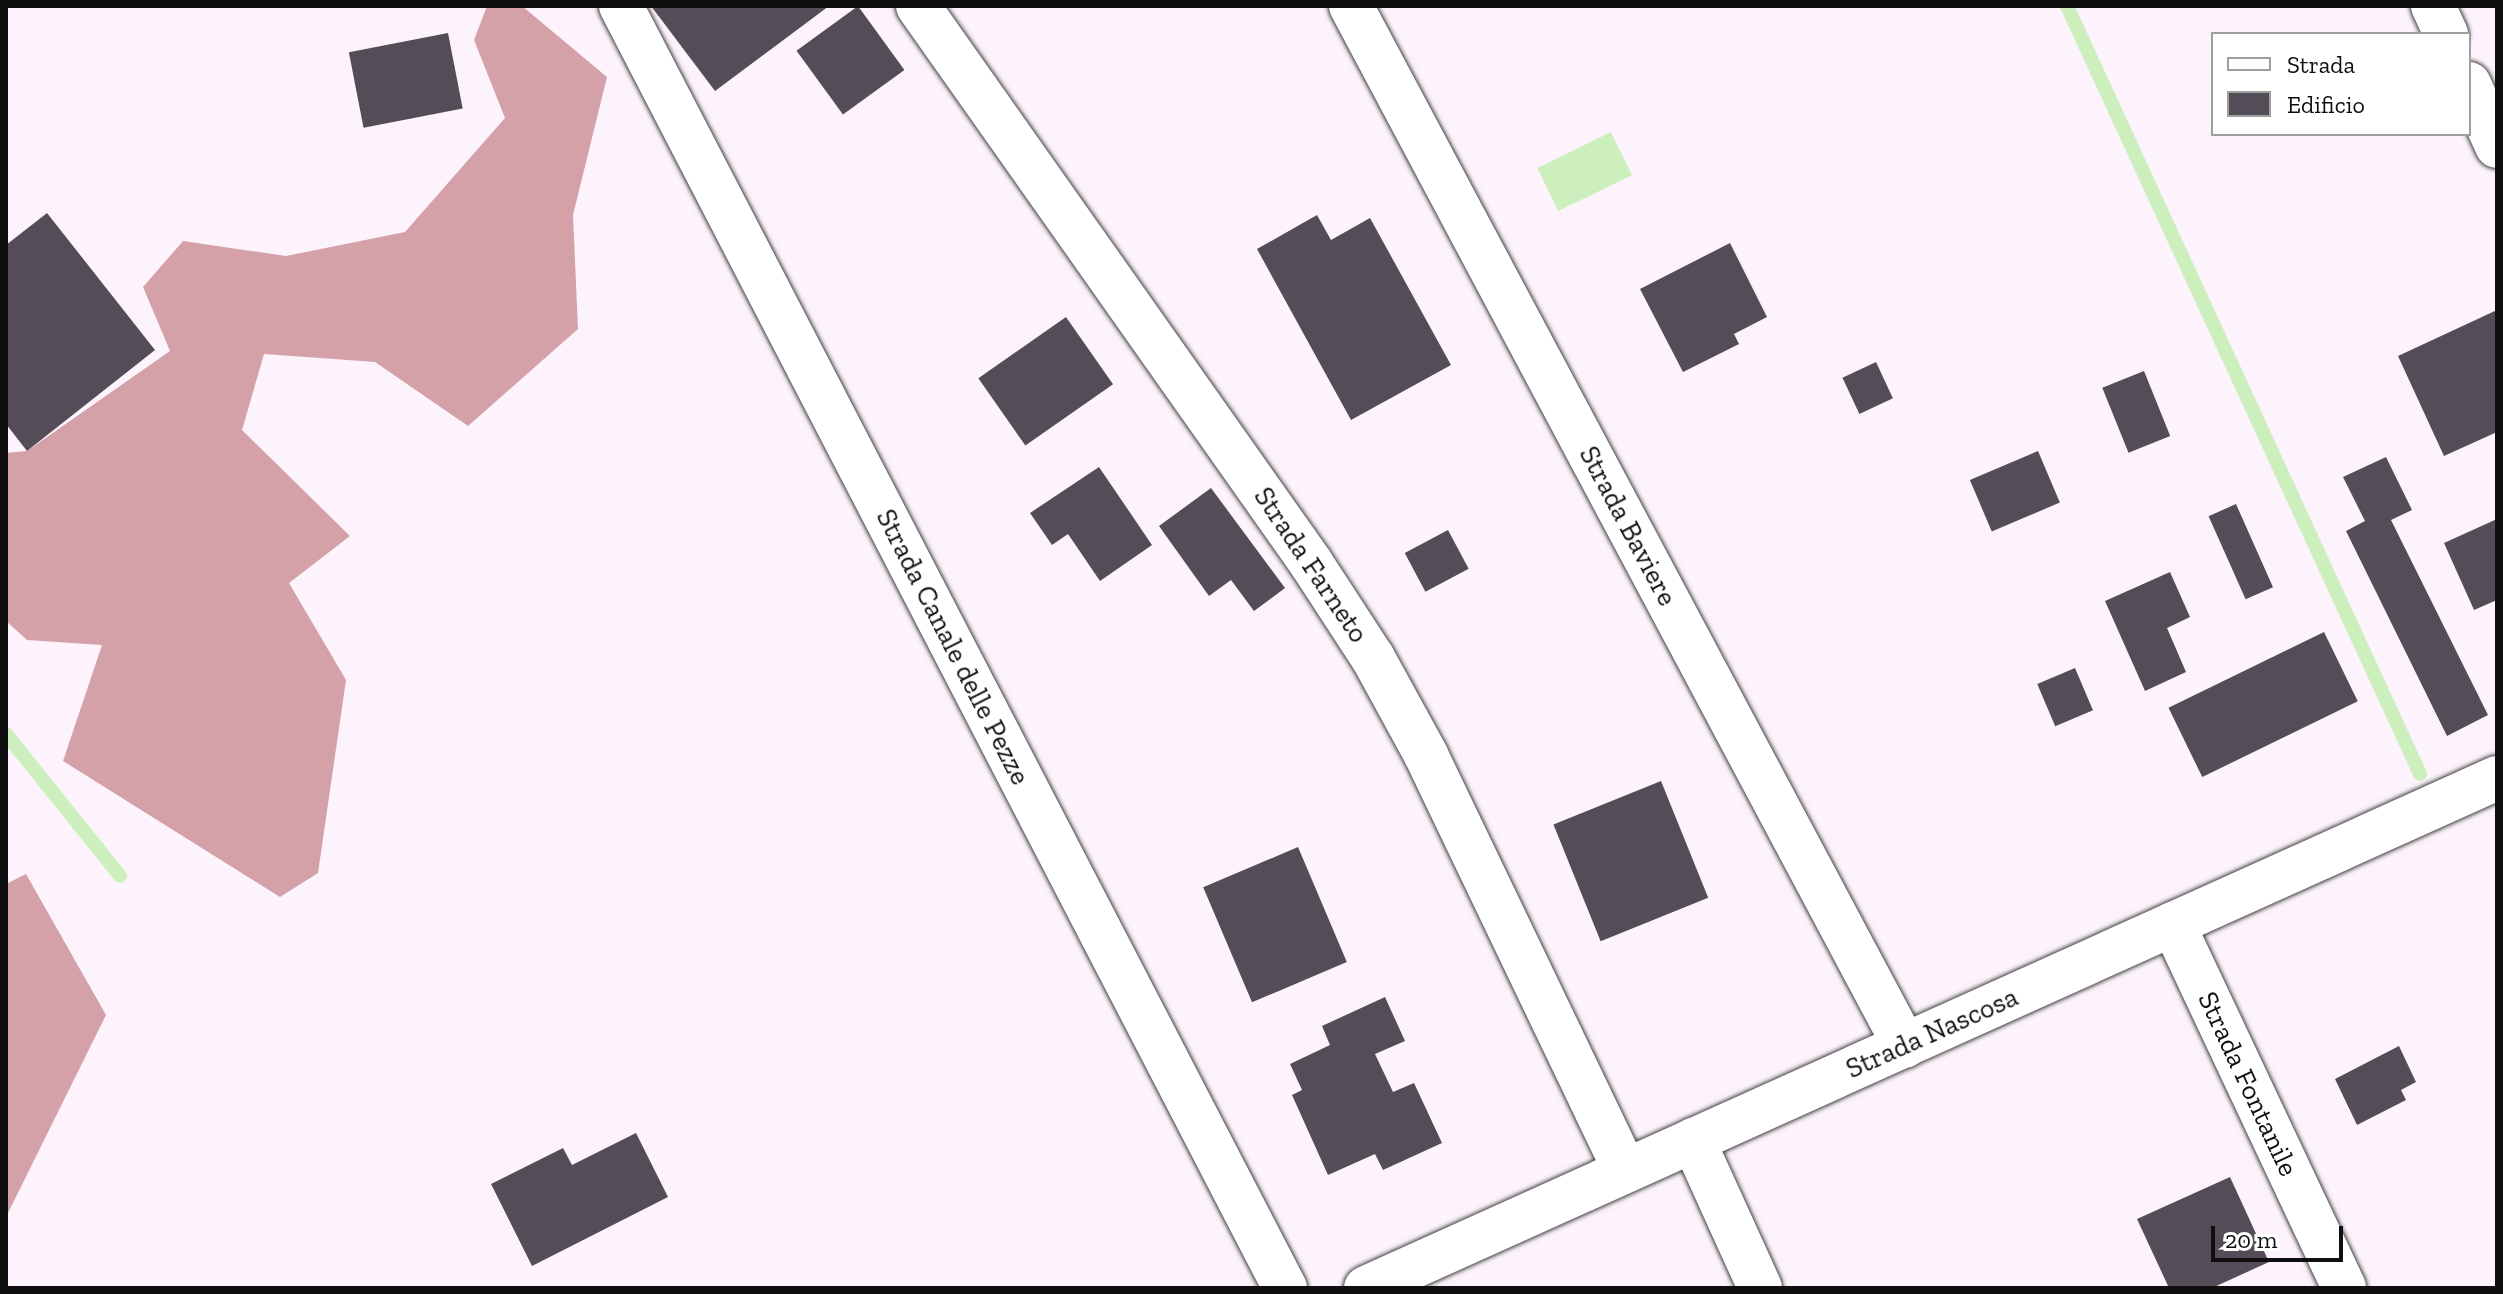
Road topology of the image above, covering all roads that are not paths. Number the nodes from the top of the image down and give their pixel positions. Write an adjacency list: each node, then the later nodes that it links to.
1 (621, 6): 13 (street, Strada Canale delle Pezze)
2 (918, 6): 12 (street, Strada Farneto)
3 (1351, 6): 10 (street, Strada Baviere)
4 (2433, 6): 5 (street)
5 (2445, 32)
6 (2471, 88): 7 (street)
7 (2497, 146)
8 (2497, 778): 9 (street, Strada Nascosa)
9 (2173, 924): 10 (street, Strada Nascosa); 16 (street, Strada Fontanile)
10 (1905, 1046): 11 (street, Strada Nascosa)
11 (1693, 1140): 12 (street, Strada Nascosa); 15 (street)
12 (1625, 1171): 14 (street, Strada Nascosa)
13 (1285, 1288)
14 (1366, 1288)
15 (1760, 1288)
16 (2344, 1288)

